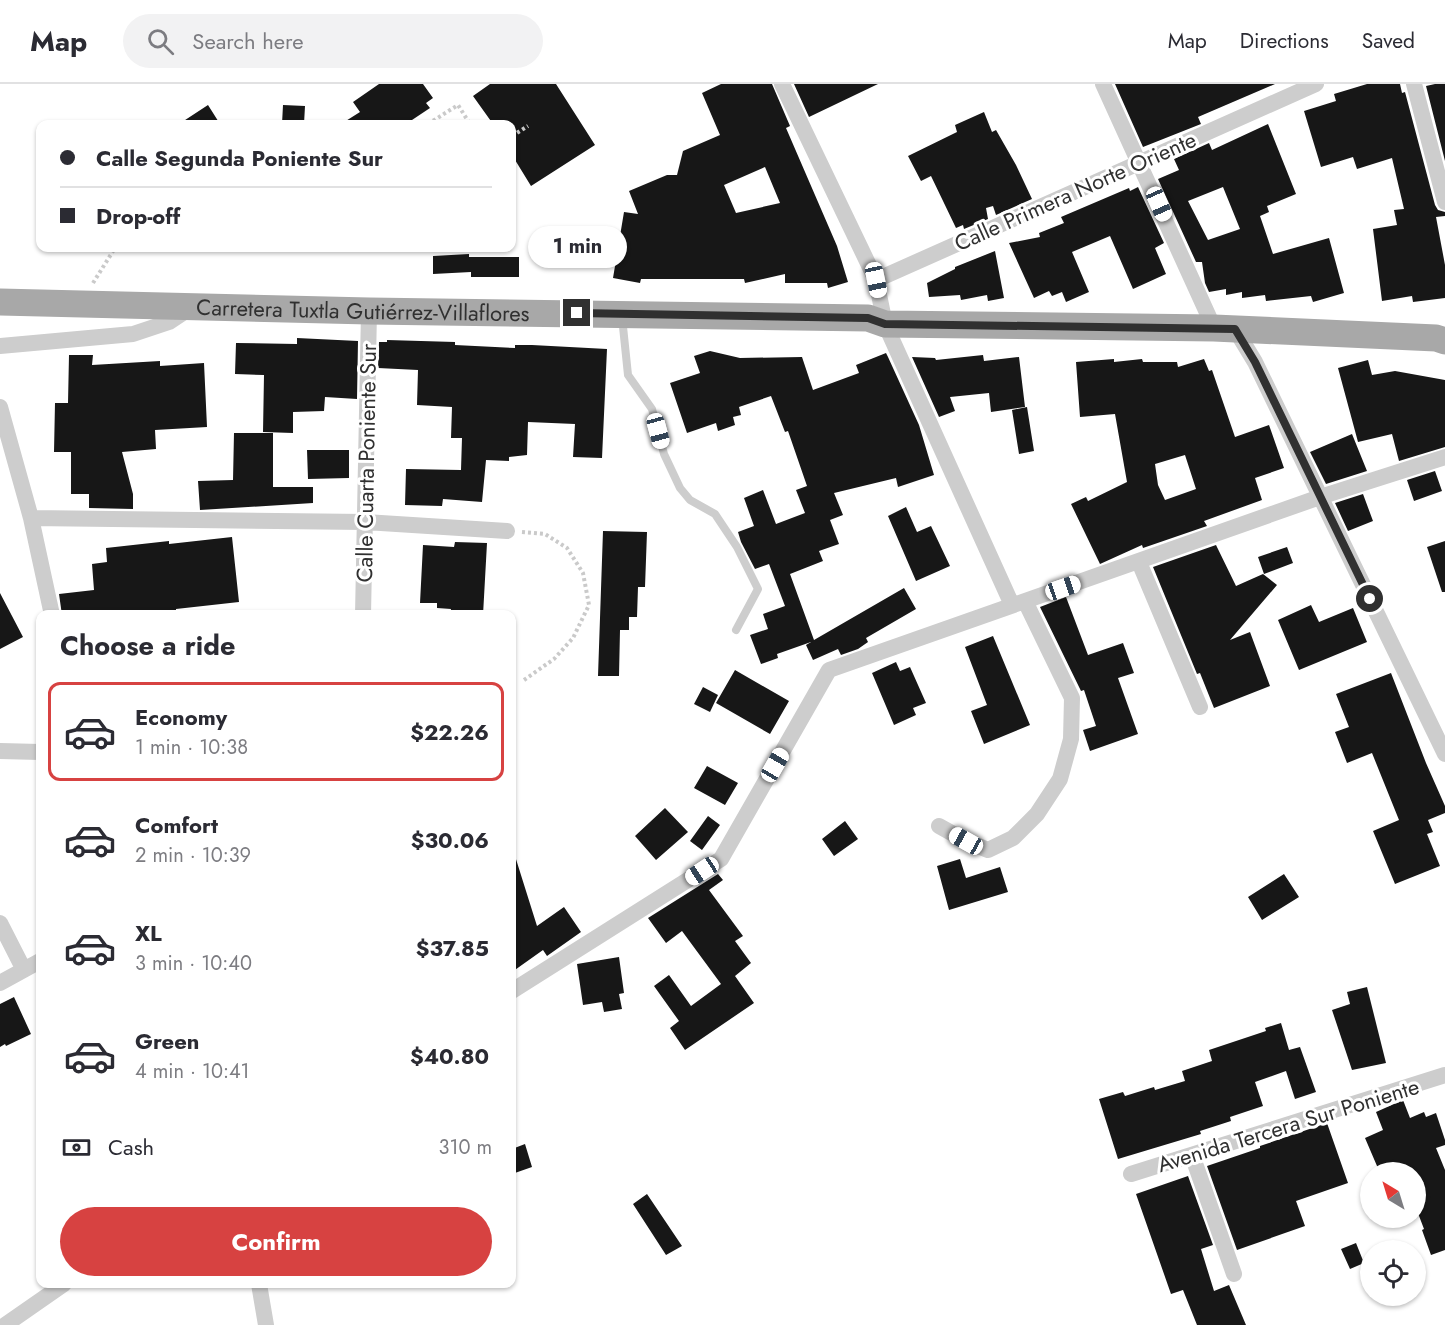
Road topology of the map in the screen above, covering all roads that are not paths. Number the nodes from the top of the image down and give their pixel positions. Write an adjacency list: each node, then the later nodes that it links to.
1 (782, 84): 7 (street)
2 (1103, 84): 5 (street)
3 (1316, 84): 5 (street, Calle Primera Norte Oriente)
4 (1414, 84): 6 (street)
5 (1140, 163): 7 (street, Calle Primera Norte Oriente); 13 (street)
6 (1445, 202)
7 (876, 280): 12 (street)
8 (0, 302): 9 (main road, Carretera Tuxtla Gutiérrez-Villaflores)
9 (193, 305): 10 (main road, Carretera Tuxtla Gutiérrez-Villaflores); 15 (street)
10 (369, 311): 11 (main road, Carretera Tuxtla Gutiérrez-Villaflores); 20 (street, Calle Cuarta Poniente Sur)
11 (622, 314): 12 (main road, Carretera Tuxtla Gutiérrez-Villaflores); 26 (lane)
12 (885, 324): 13 (main road, Carretera Tuxtla Gutiérrez-Villaflores); 23 (street)
13 (1225, 328): 14 (main road, Carretera Tuxtla Gutiérrez-Villaflores); 18 (street)
14 (1445, 341)
15 (0, 345)
16 (0, 407): 19 (street)
17 (1445, 457): 18 (street)
18 (1320, 497): 22 (street); 28 (street)
19 (31, 518): 20 (street); 24 (street)
20 (365, 522): 21 (street); 25 (street, Calle Cuarta Poniente Sur)
21 (507, 531)
22 (1139, 562): 23 (street); 27 (street)
23 (1019, 603): 31 (street); 36 (street)
24 (51, 610)
25 (363, 610)
26 (736, 630)
27 (1200, 707)
28 (1443, 746)
29 (0, 751): 30 (street)
30 (36, 752)
31 (939, 826)
32 (0, 923): 34 (street)
33 (36, 964): 34 (street)
34 (24, 970): 35 (street)
35 (0, 983)
36 (516, 989)
37 (1445, 1076): 38 (street, Avenida Tercera Sur Poniente)
38 (1192, 1155): 39 (street, Avenida Tercera Sur Poniente); 40 (street)
39 (1131, 1174)
40 (1234, 1274)
41 (58, 1288): 44 (street)
42 (260, 1288): 43 (street)
43 (261, 1322)
44 (5, 1325)

